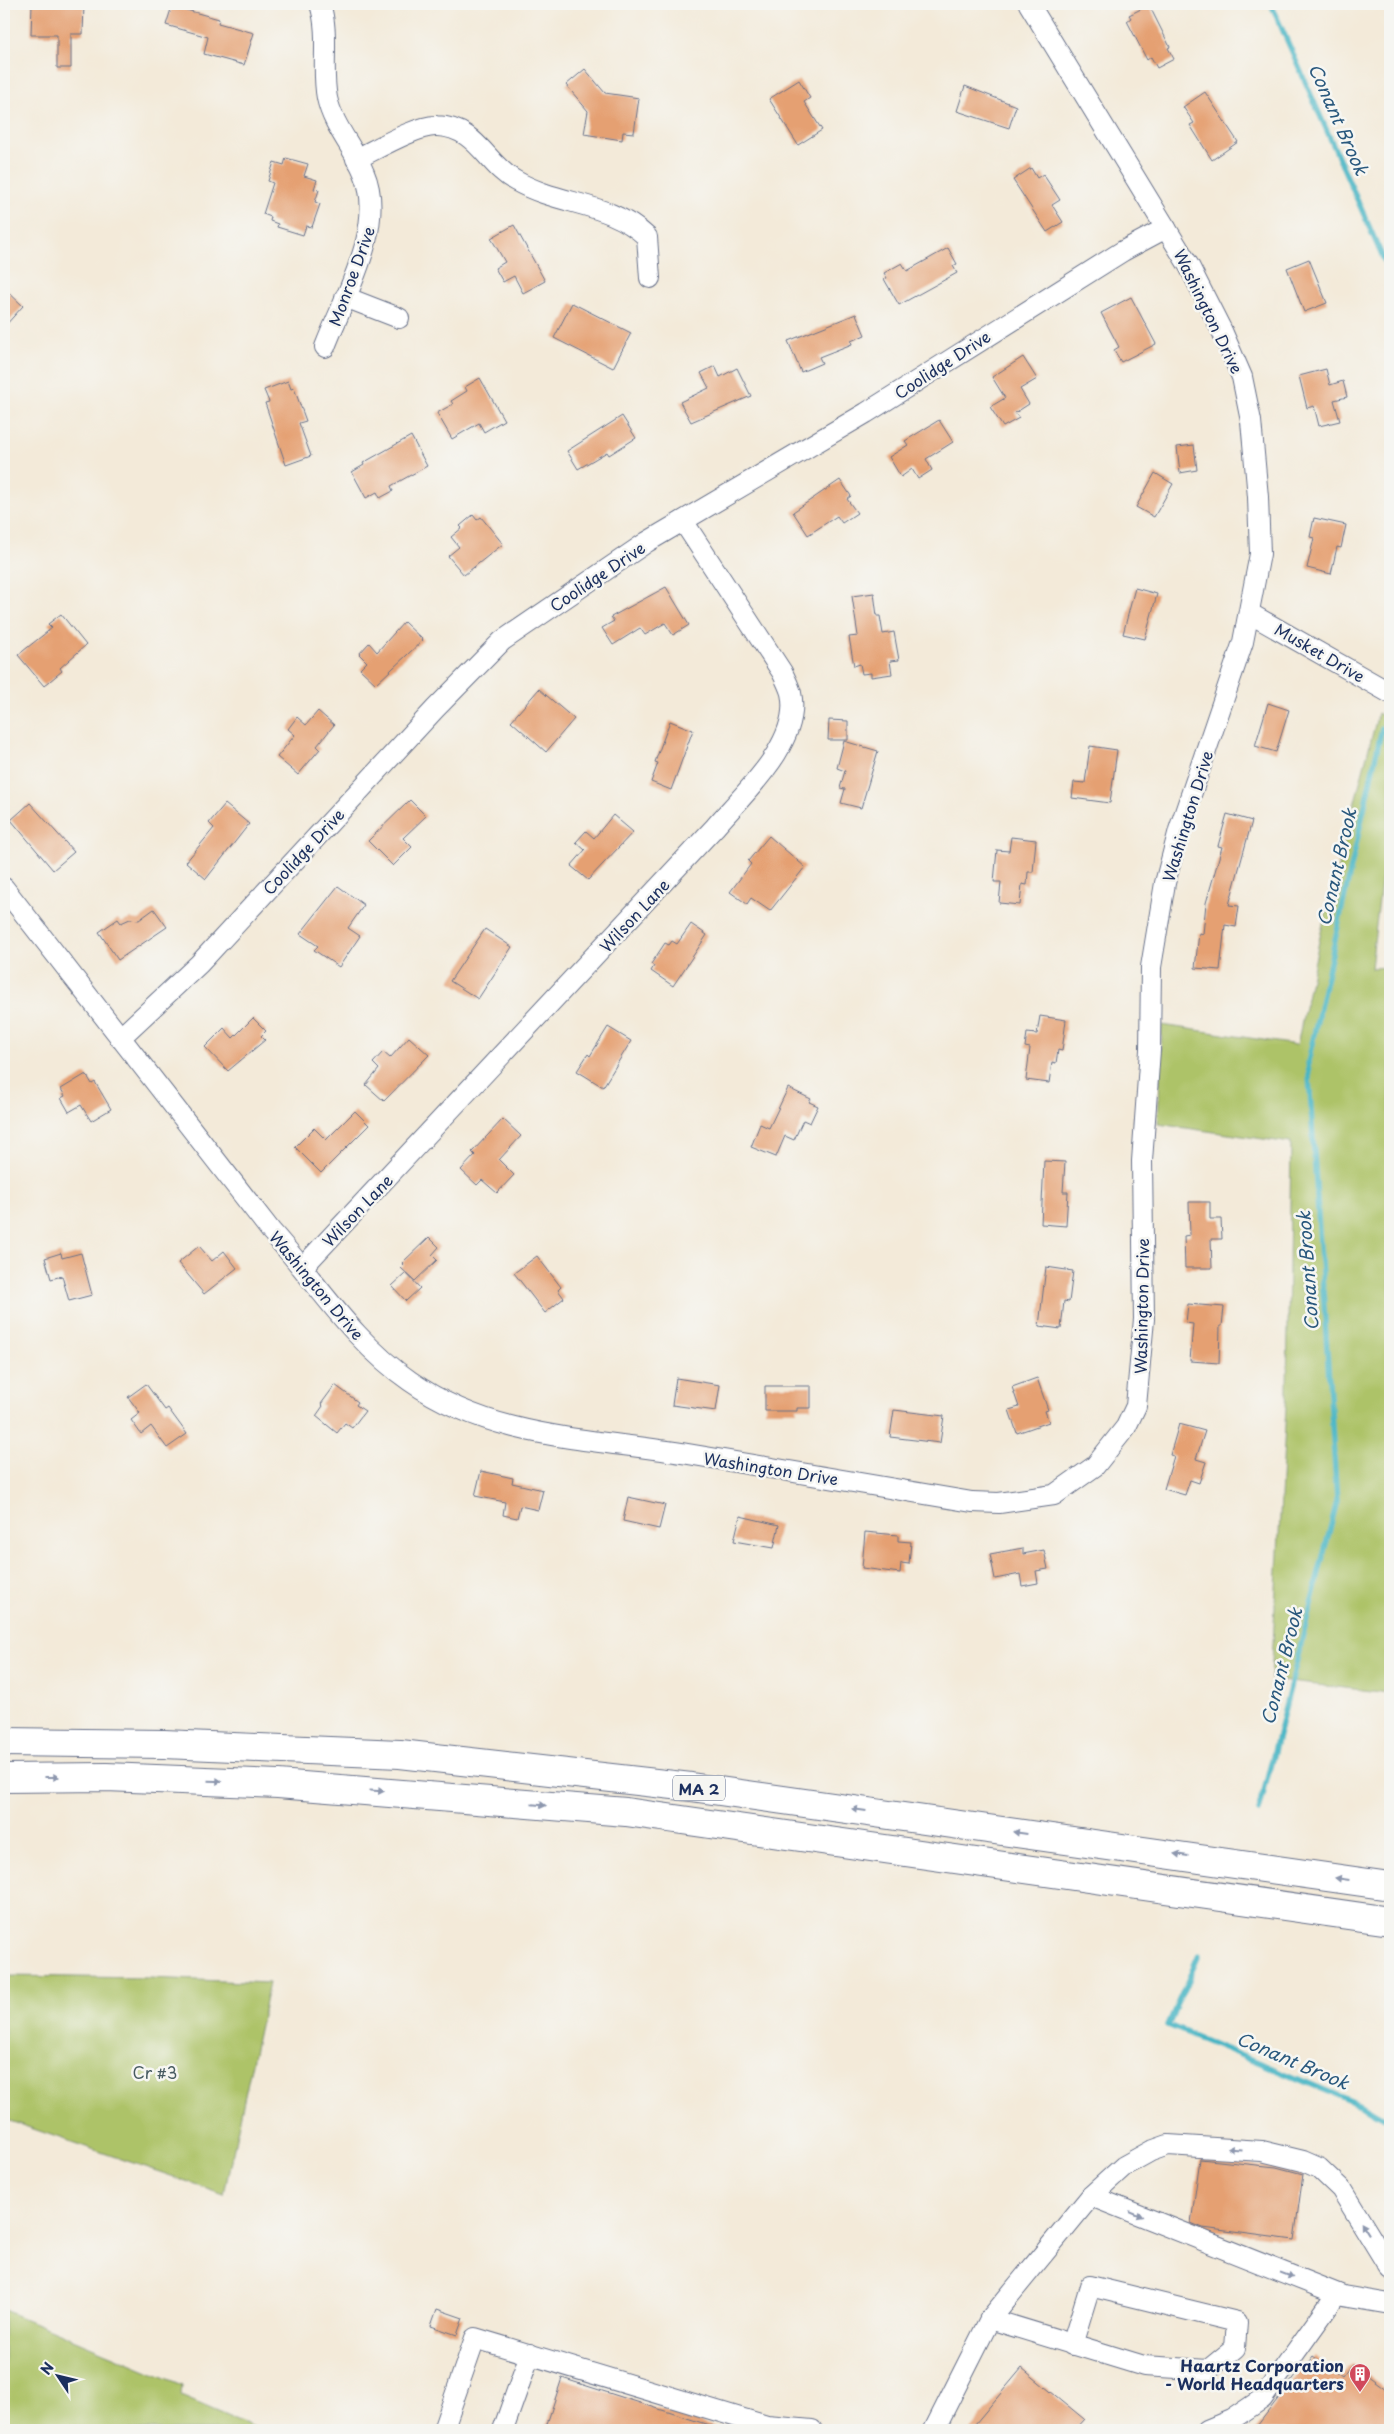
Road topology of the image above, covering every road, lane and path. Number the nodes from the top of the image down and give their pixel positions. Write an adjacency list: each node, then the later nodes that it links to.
1 (320, 4): 3 (street, Monroe Drive)
2 (1029, 4): 4 (street, Washington Drive)
3 (356, 159): 5 (street); 6 (street, Monroe Drive)
4 (1166, 228): 9 (street, Coolidge Drive); 10 (street, Washington Drive)
5 (650, 278)
6 (345, 297): 7 (street); 8 (street, Monroe Drive)
7 (399, 318)
8 (325, 347)
9 (683, 520): 14 (street, Coolidge Drive); 15 (street, Wilson Lane)
10 (1249, 613): 11 (street, Musket Drive); 15 (street, Washington Drive)
11 (1390, 693)
12 (4, 888): 13 (street, Washington Drive)
13 (10, 910): 14 (street, Washington Drive)
14 (120, 1038): 15 (street, Washington Drive)
15 (303, 1267)
16 (4, 1742): 18 (highway, MA 2, one-way to 16)
17 (4, 1778): 19 (highway, MA 2, one-way to 19)
18 (1390, 1886)
19 (1390, 1921)
20 (1091, 2196): 21 (street, one-way to 20); 22 (street, one-way to 22); 24 (street)
21 (1390, 2269)
22 (1337, 2294): 23 (street); 31 (street)
23 (1390, 2304)
24 (990, 2319): 25 (street); 30 (street)
25 (1072, 2345): 25 (street)
26 (530, 2354): 27 (street); 28 (street); 29 (street)
27 (443, 2430)
28 (503, 2430)
29 (812, 2430)
30 (934, 2430)
31 (1207, 2430)

